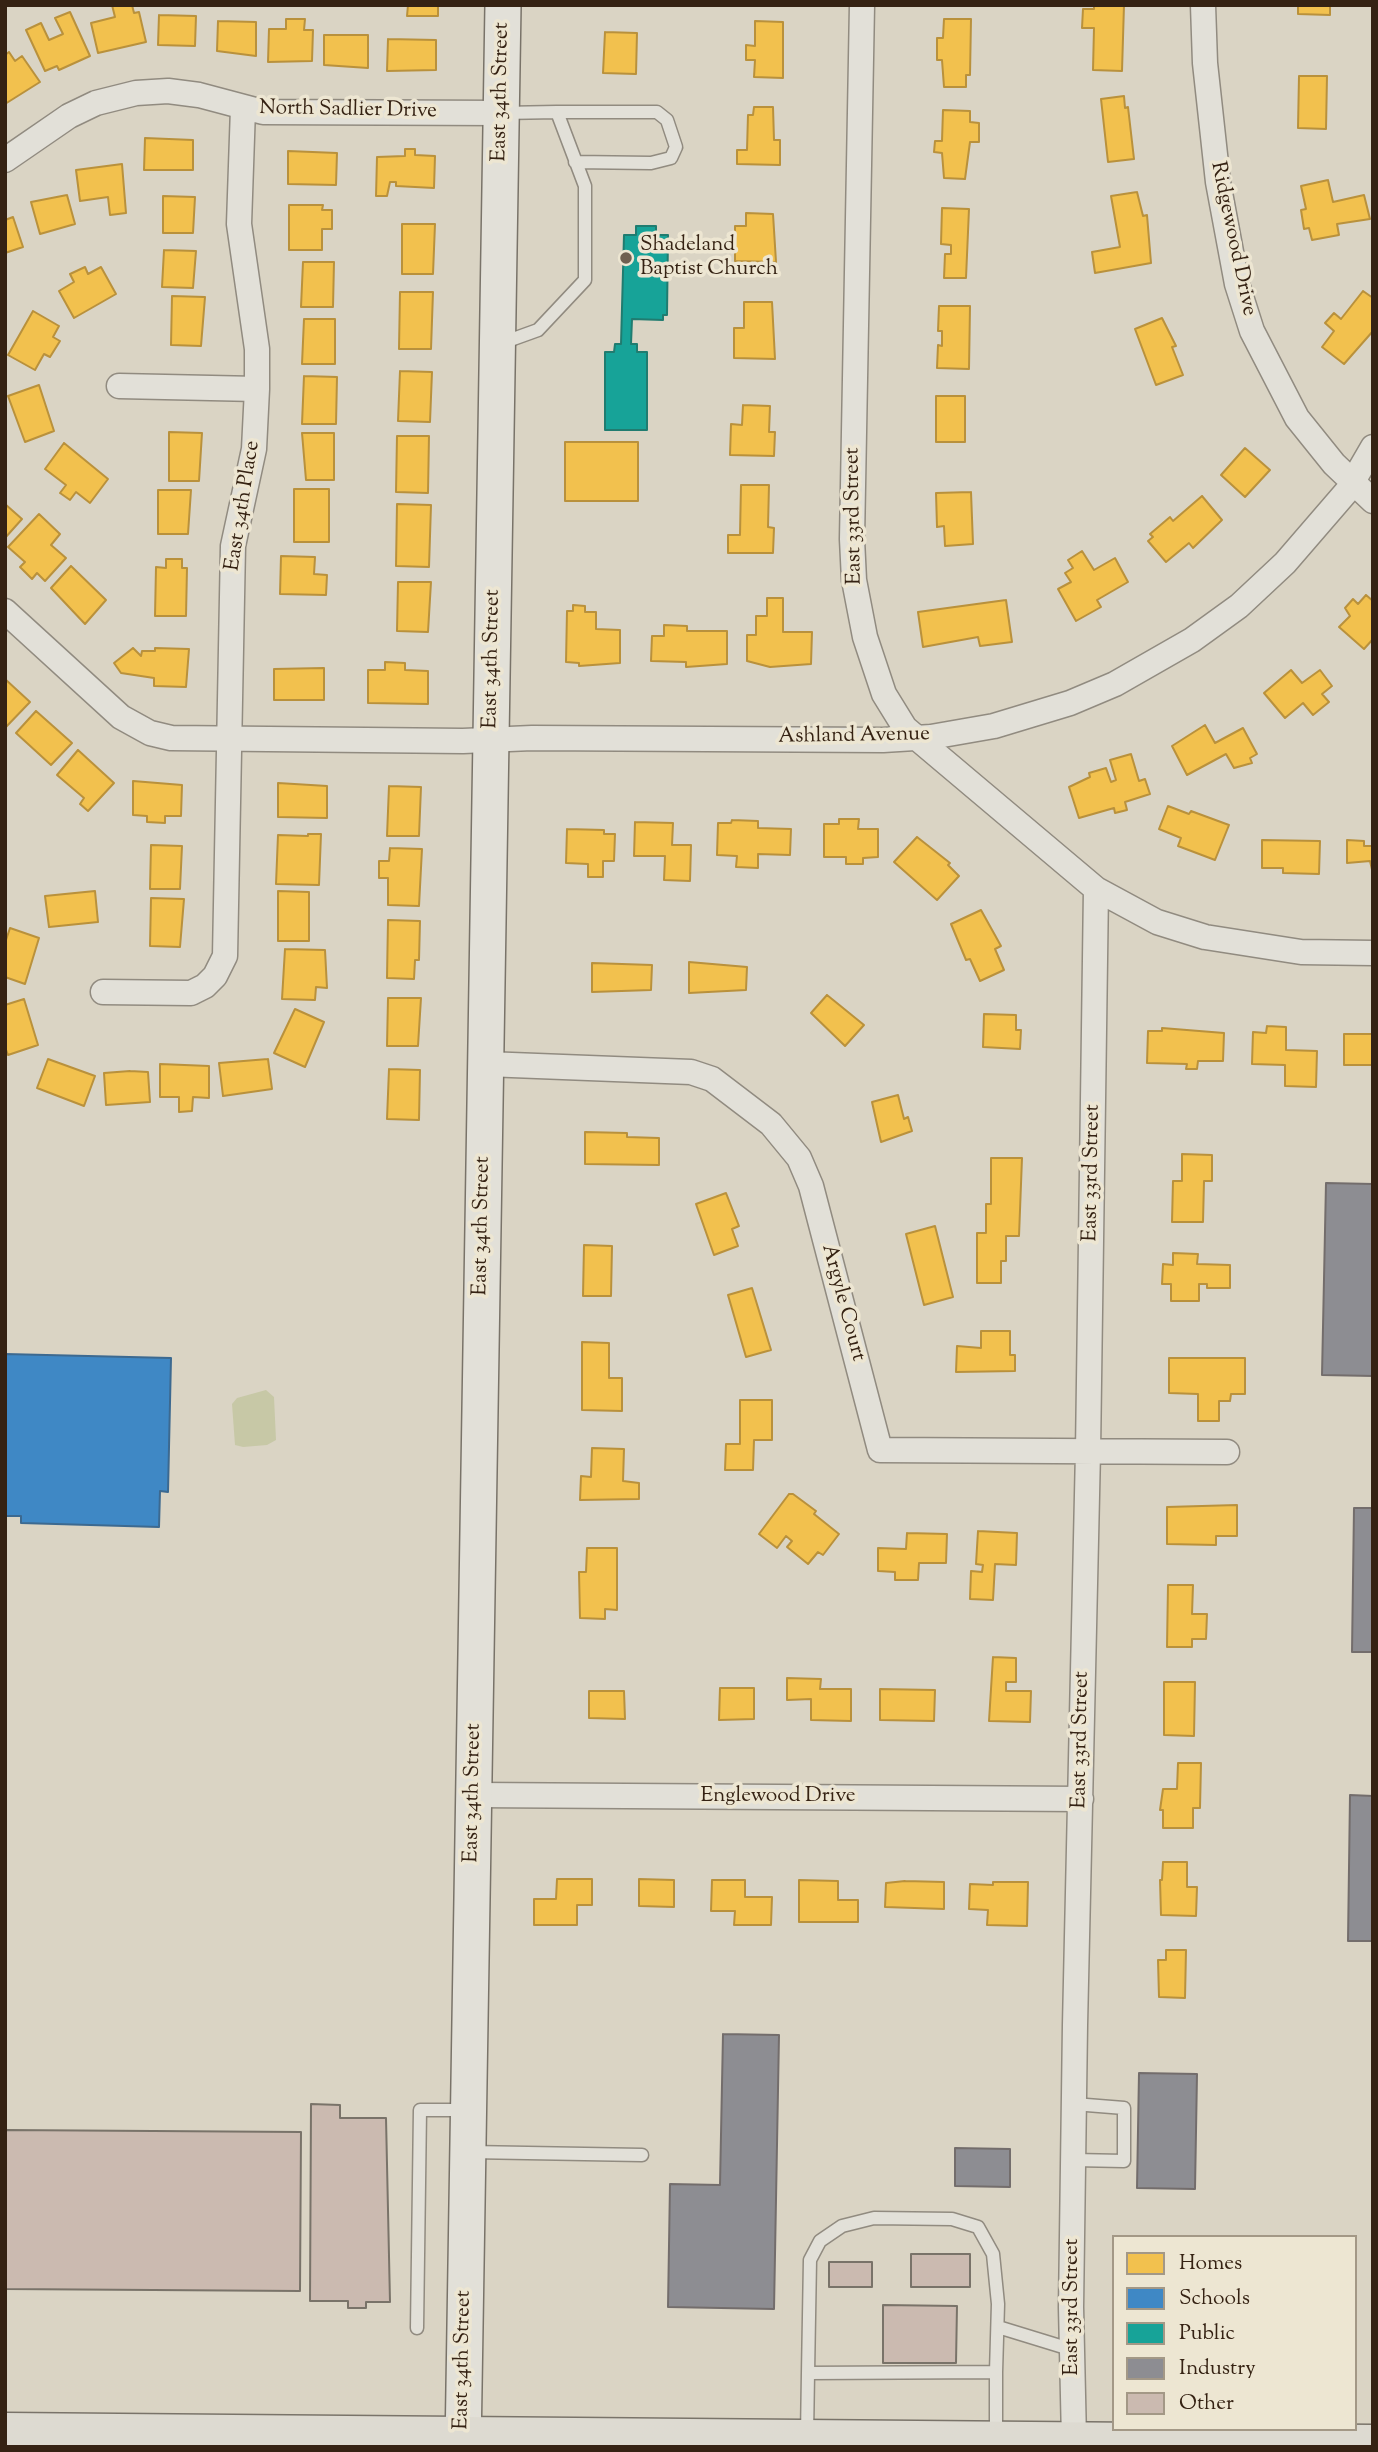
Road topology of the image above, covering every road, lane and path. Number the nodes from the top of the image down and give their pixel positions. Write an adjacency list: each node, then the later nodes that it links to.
1 (503, 5): 6 (street, East 34th Street)
2 (862, 5): 16 (street, East 33rd Street)
3 (1203, 5): 13 (street, Ridgewood Drive)
4 (243, 108): 6 (street, North Sadlier Drive); 7 (street, North Sadlier Drive); 11 (street, East 34th Place)
5 (557, 112): 6 (lane); 8 (lane); 8 (lane)
6 (502, 113): 9 (street, East 34th Street)
7 (5, 160)
8 (576, 162): 9 (lane)
9 (498, 345): 18 (street, East 34th Street)
10 (119, 386): 11 (street)
11 (257, 389): 17 (street, East 34th Place)
12 (1373, 447): 13 (street, Ashland Avenue)
13 (1353, 482): 14 (street, Ridgewood Drive); 16 (street, Ashland Avenue)
14 (1373, 501)
15 (5, 611): 17 (street, Ashland Avenue)
16 (916, 738): 18 (street, Ashland Avenue); 19 (street, East 33rd Street)
17 (230, 740): 18 (street, Ashland Avenue); 21 (street, East 34th Place)
18 (492, 740): 22 (street, East 34th Street)
19 (1096, 889): 20 (street); 23 (street, East 33rd Street)
20 (1373, 953)
21 (103, 992)
22 (486, 1063): 23 (street, Argyle Court); 25 (street, East 34th Street)
23 (1088, 1451): 24 (street, Argyle Court); 26 (street, East 33rd Street)
24 (1227, 1452)
25 (475, 1795): 26 (street, Englewood Drive); 28 (street, East 34th Street)
26 (1081, 1798): 27 (street, East 33rd Street)
27 (1074, 2104): 31 (street, East 33rd Street); 31 (lane)
28 (469, 2110): 29 (street, East 34th Street); 32 (lane)
29 (468, 2152): 30 (lane); 41 (street, East 34th Street)
30 (642, 2155)
31 (1074, 2160): 34 (street, East 33rd Street)
32 (417, 2328)
33 (998, 2328): 34 (lane); 35 (lane); 36 (lane)
34 (1073, 2350): 40 (street, East 33rd Street)
35 (996, 2372): 36 (lane); 39 (lane)
36 (808, 2373): 38 (lane)
37 (5, 2432): 41 (main road)
38 (807, 2439): 39 (main road); 41 (main road)
39 (996, 2440): 40 (main road)
40 (1074, 2440): 42 (main road)
41 (463, 2442)
42 (1366, 2445)

